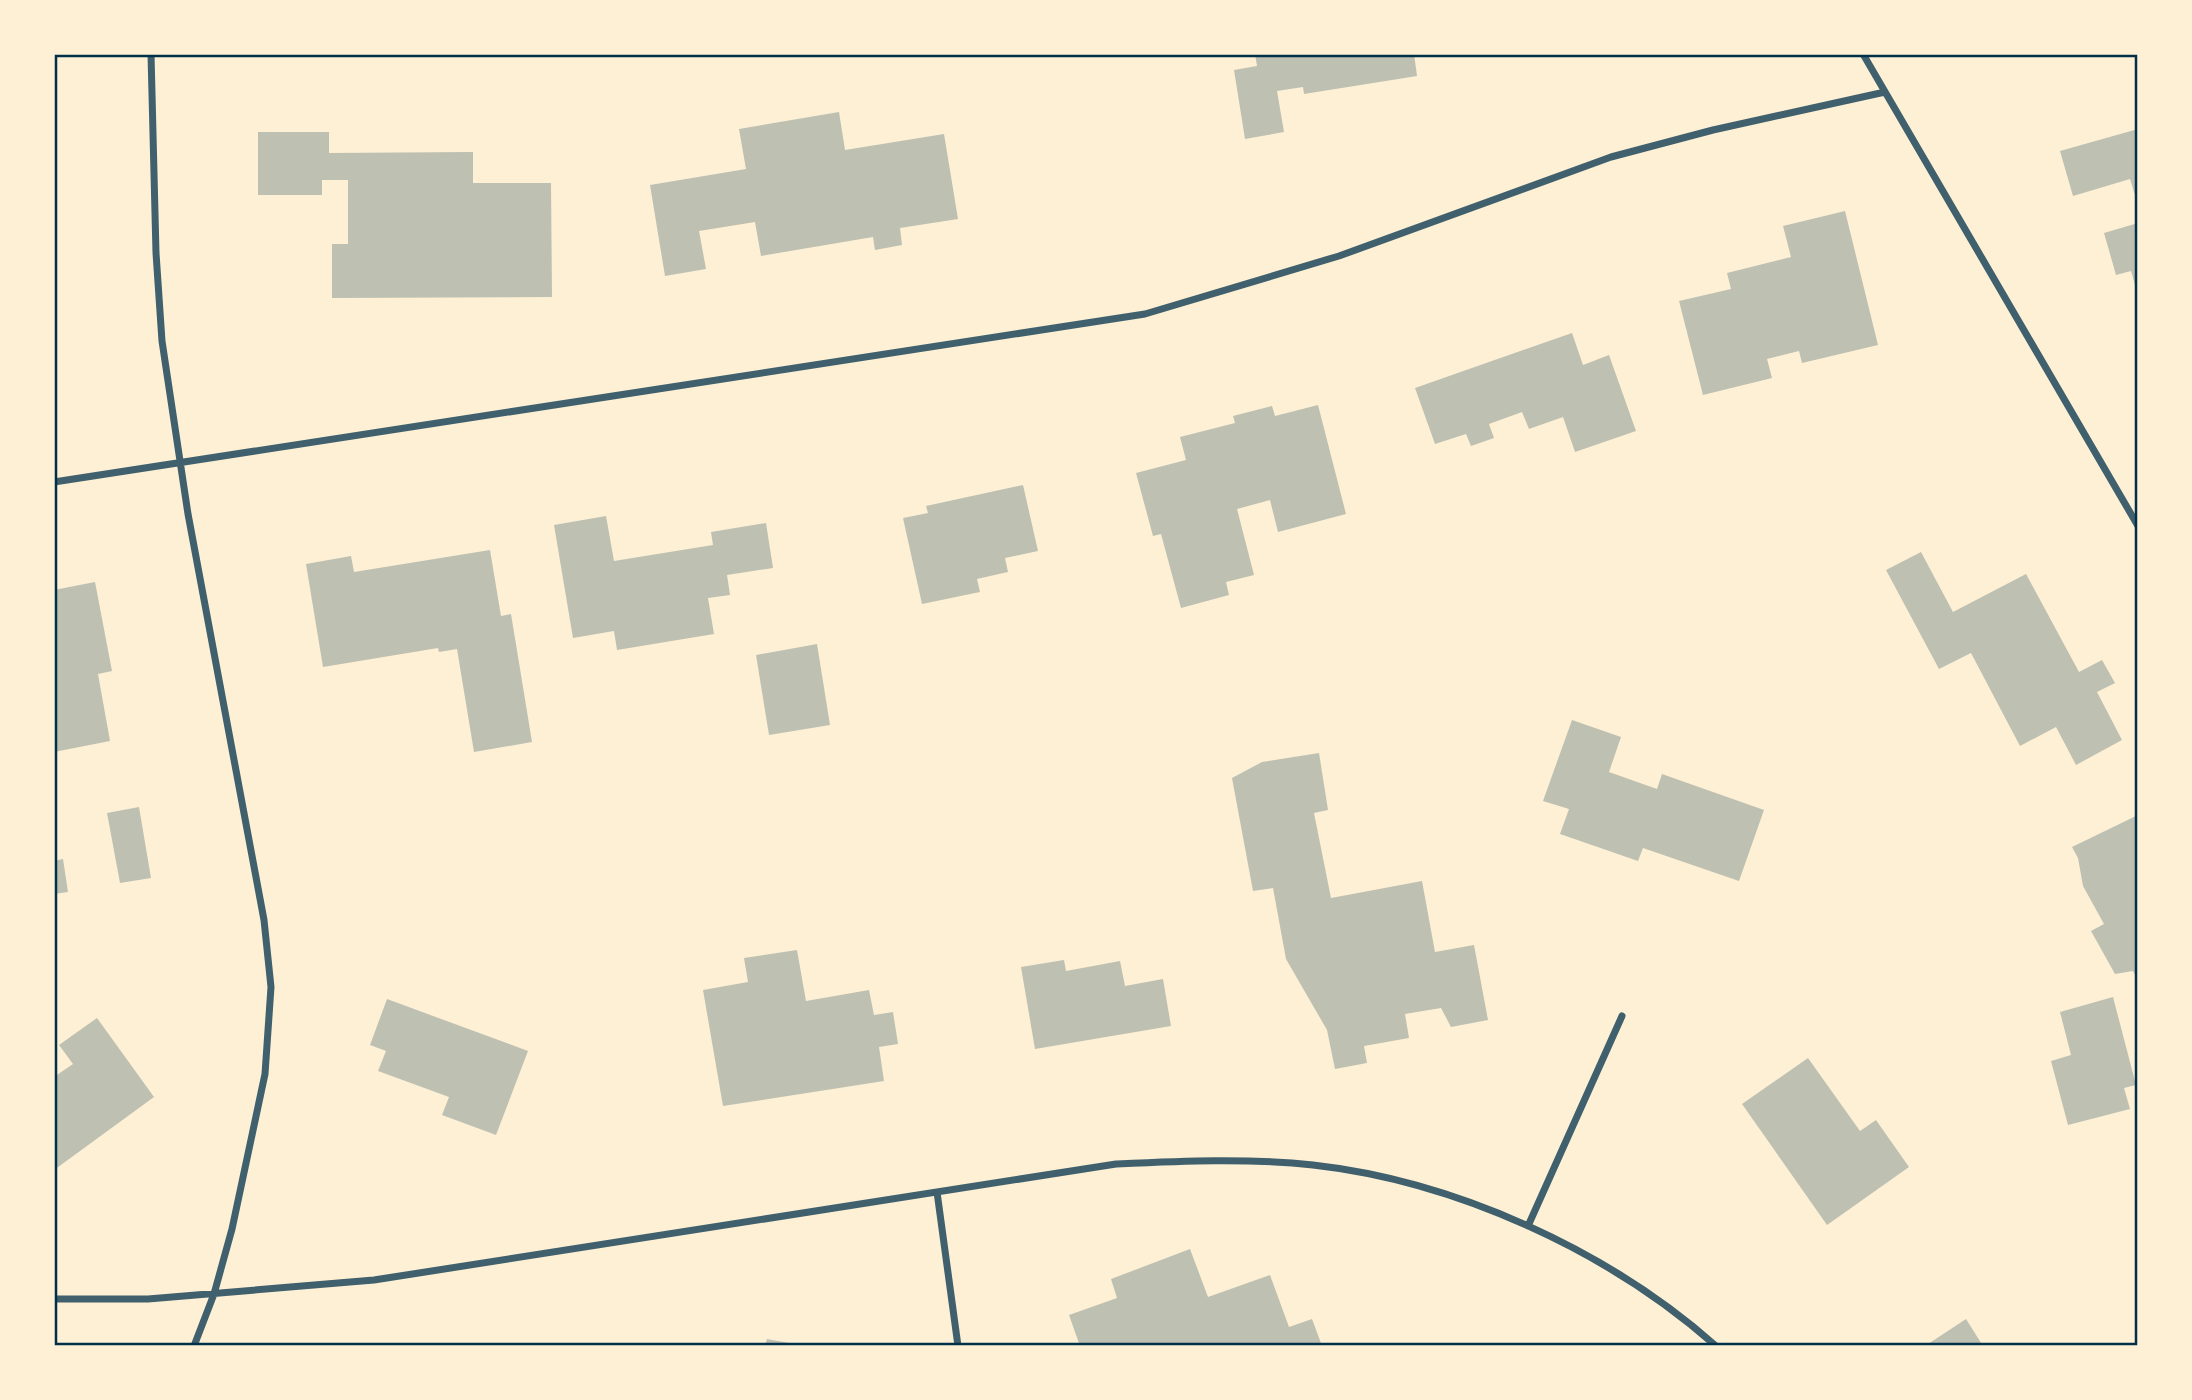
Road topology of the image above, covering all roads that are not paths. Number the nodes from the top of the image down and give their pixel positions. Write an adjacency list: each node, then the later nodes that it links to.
1 (151, 54): 4 (street)
2 (1863, 54): 3 (street)
3 (1885, 92): 4 (street); 7 (street)
4 (180, 462): 5 (street); 12 (street)
5 (54, 482)
6 (2138, 504): 7 (street)
7 (2127, 508): 8 (street)
8 (2138, 526)
9 (1622, 1016): 11 (street)
10 (937, 1192): 11 (street); 12 (street); 15 (street)
11 (1528, 1226): 16 (street)
12 (214, 1294): 13 (street); 14 (street)
13 (54, 1299)
14 (194, 1346)
15 (958, 1346)
16 (1716, 1346)

